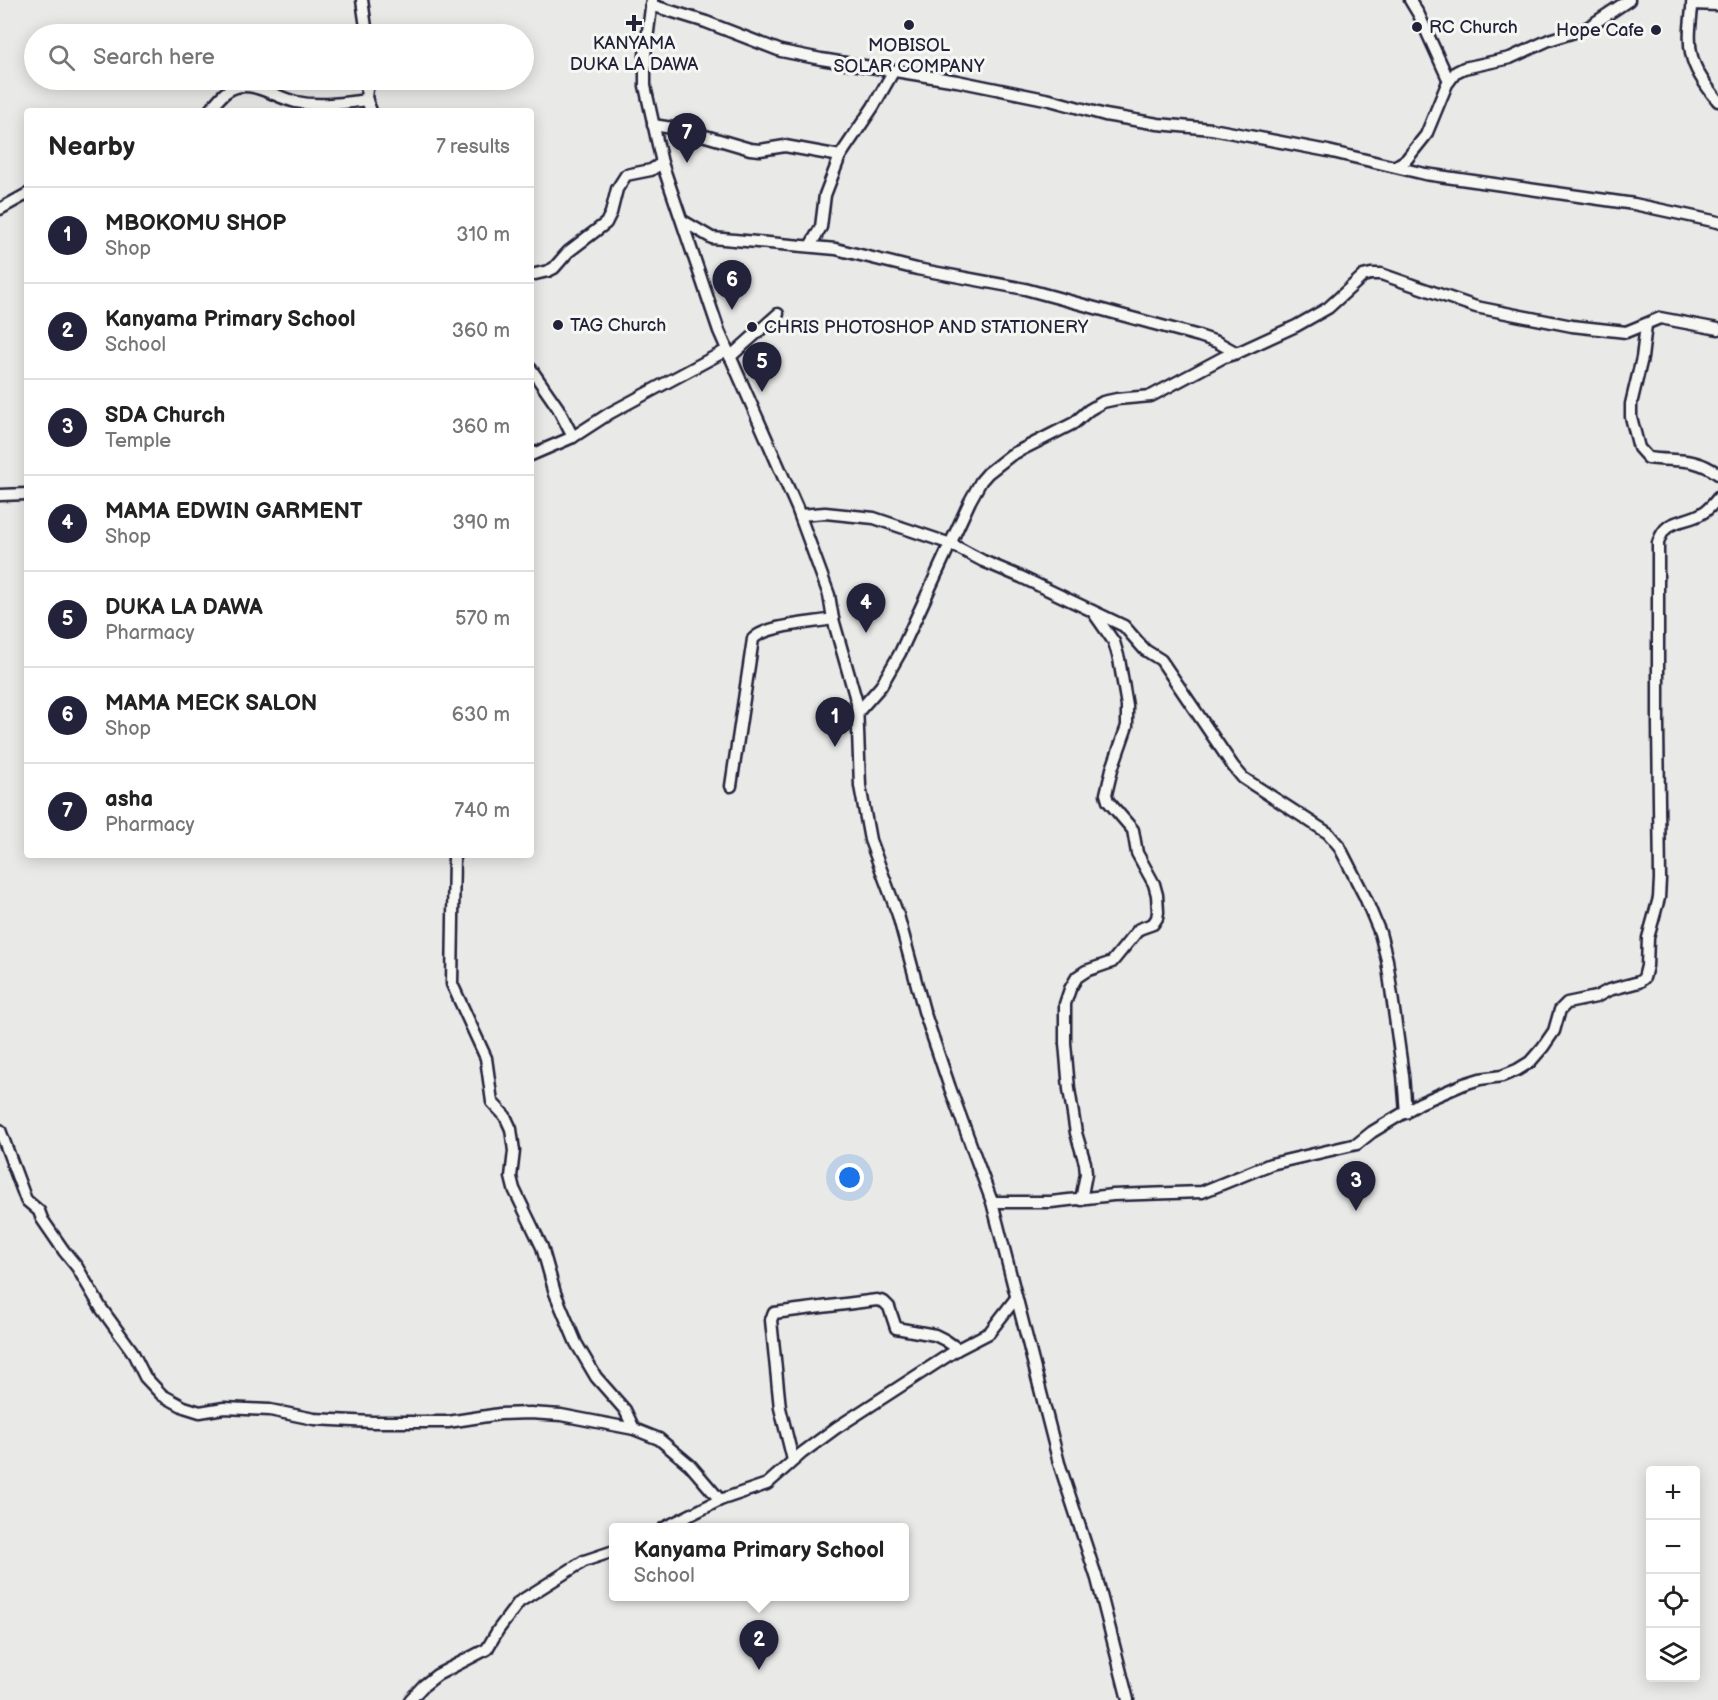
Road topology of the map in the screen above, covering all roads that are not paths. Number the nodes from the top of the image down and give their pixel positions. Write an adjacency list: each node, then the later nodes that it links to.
1 (362, 0): 7 (street)
2 (1410, 0): 9 (street)
3 (1629, 0): 9 (street)
4 (651, 2): 8 (street); 17 (street)
5 (1693, 2): 6 (street); 14 (street)
6 (1718, 5)
7 (366, 24)
8 (893, 72): 18 (street); 20 (street)
9 (1449, 81): 20 (street)
10 (230, 90): 15 (street)
11 (261, 90): 13 (street)
12 (368, 90): 13 (street)
13 (367, 100): 16 (street)
14 (1718, 101)
15 (212, 108)
16 (370, 108)
17 (653, 125): 18 (street); 19 (street)
18 (840, 156): 25 (street)
19 (662, 164): 23 (street); 26 (street)
20 (1396, 166): 24 (street)
21 (24, 196): 22 (street)
22 (0, 209)
23 (682, 220): 25 (street); 30 (street)
24 (1718, 222)
25 (810, 246): 31 (street)
26 (534, 274)
27 (778, 314): 30 (street)
28 (1646, 325): 29 (street); 31 (street); 35 (street)
29 (1718, 329)
30 (728, 353): 33 (street); 39 (street)
31 (1237, 353): 40 (street)
32 (534, 373): 33 (street)
33 (573, 437): 34 (street)
34 (534, 454)
35 (1718, 474)
36 (24, 494): 37 (street)
37 (0, 495)
38 (1718, 498): 46 (street)
39 (800, 515): 40 (street); 42 (street)
40 (951, 544): 41 (street); 43 (street)
41 (1091, 610): 46 (street); 48 (street)
42 (833, 619): 43 (street); 44 (street)
43 (858, 712): 49 (street)
44 (731, 786)
45 (454, 858): 52 (street)
46 (1406, 1113): 48 (street)
47 (0, 1130): 52 (street)
48 (1081, 1200): 49 (street)
49 (992, 1202): 50 (street)
50 (1016, 1298): 51 (street); 58 (street)
51 (958, 1349): 53 (street); 53 (street)
52 (634, 1429): 54 (street)
53 (793, 1461): 54 (street)
54 (720, 1500): 55 (street)
55 (672, 1523)
56 (609, 1553): 57 (street)
57 (410, 1700)
58 (1128, 1700)

